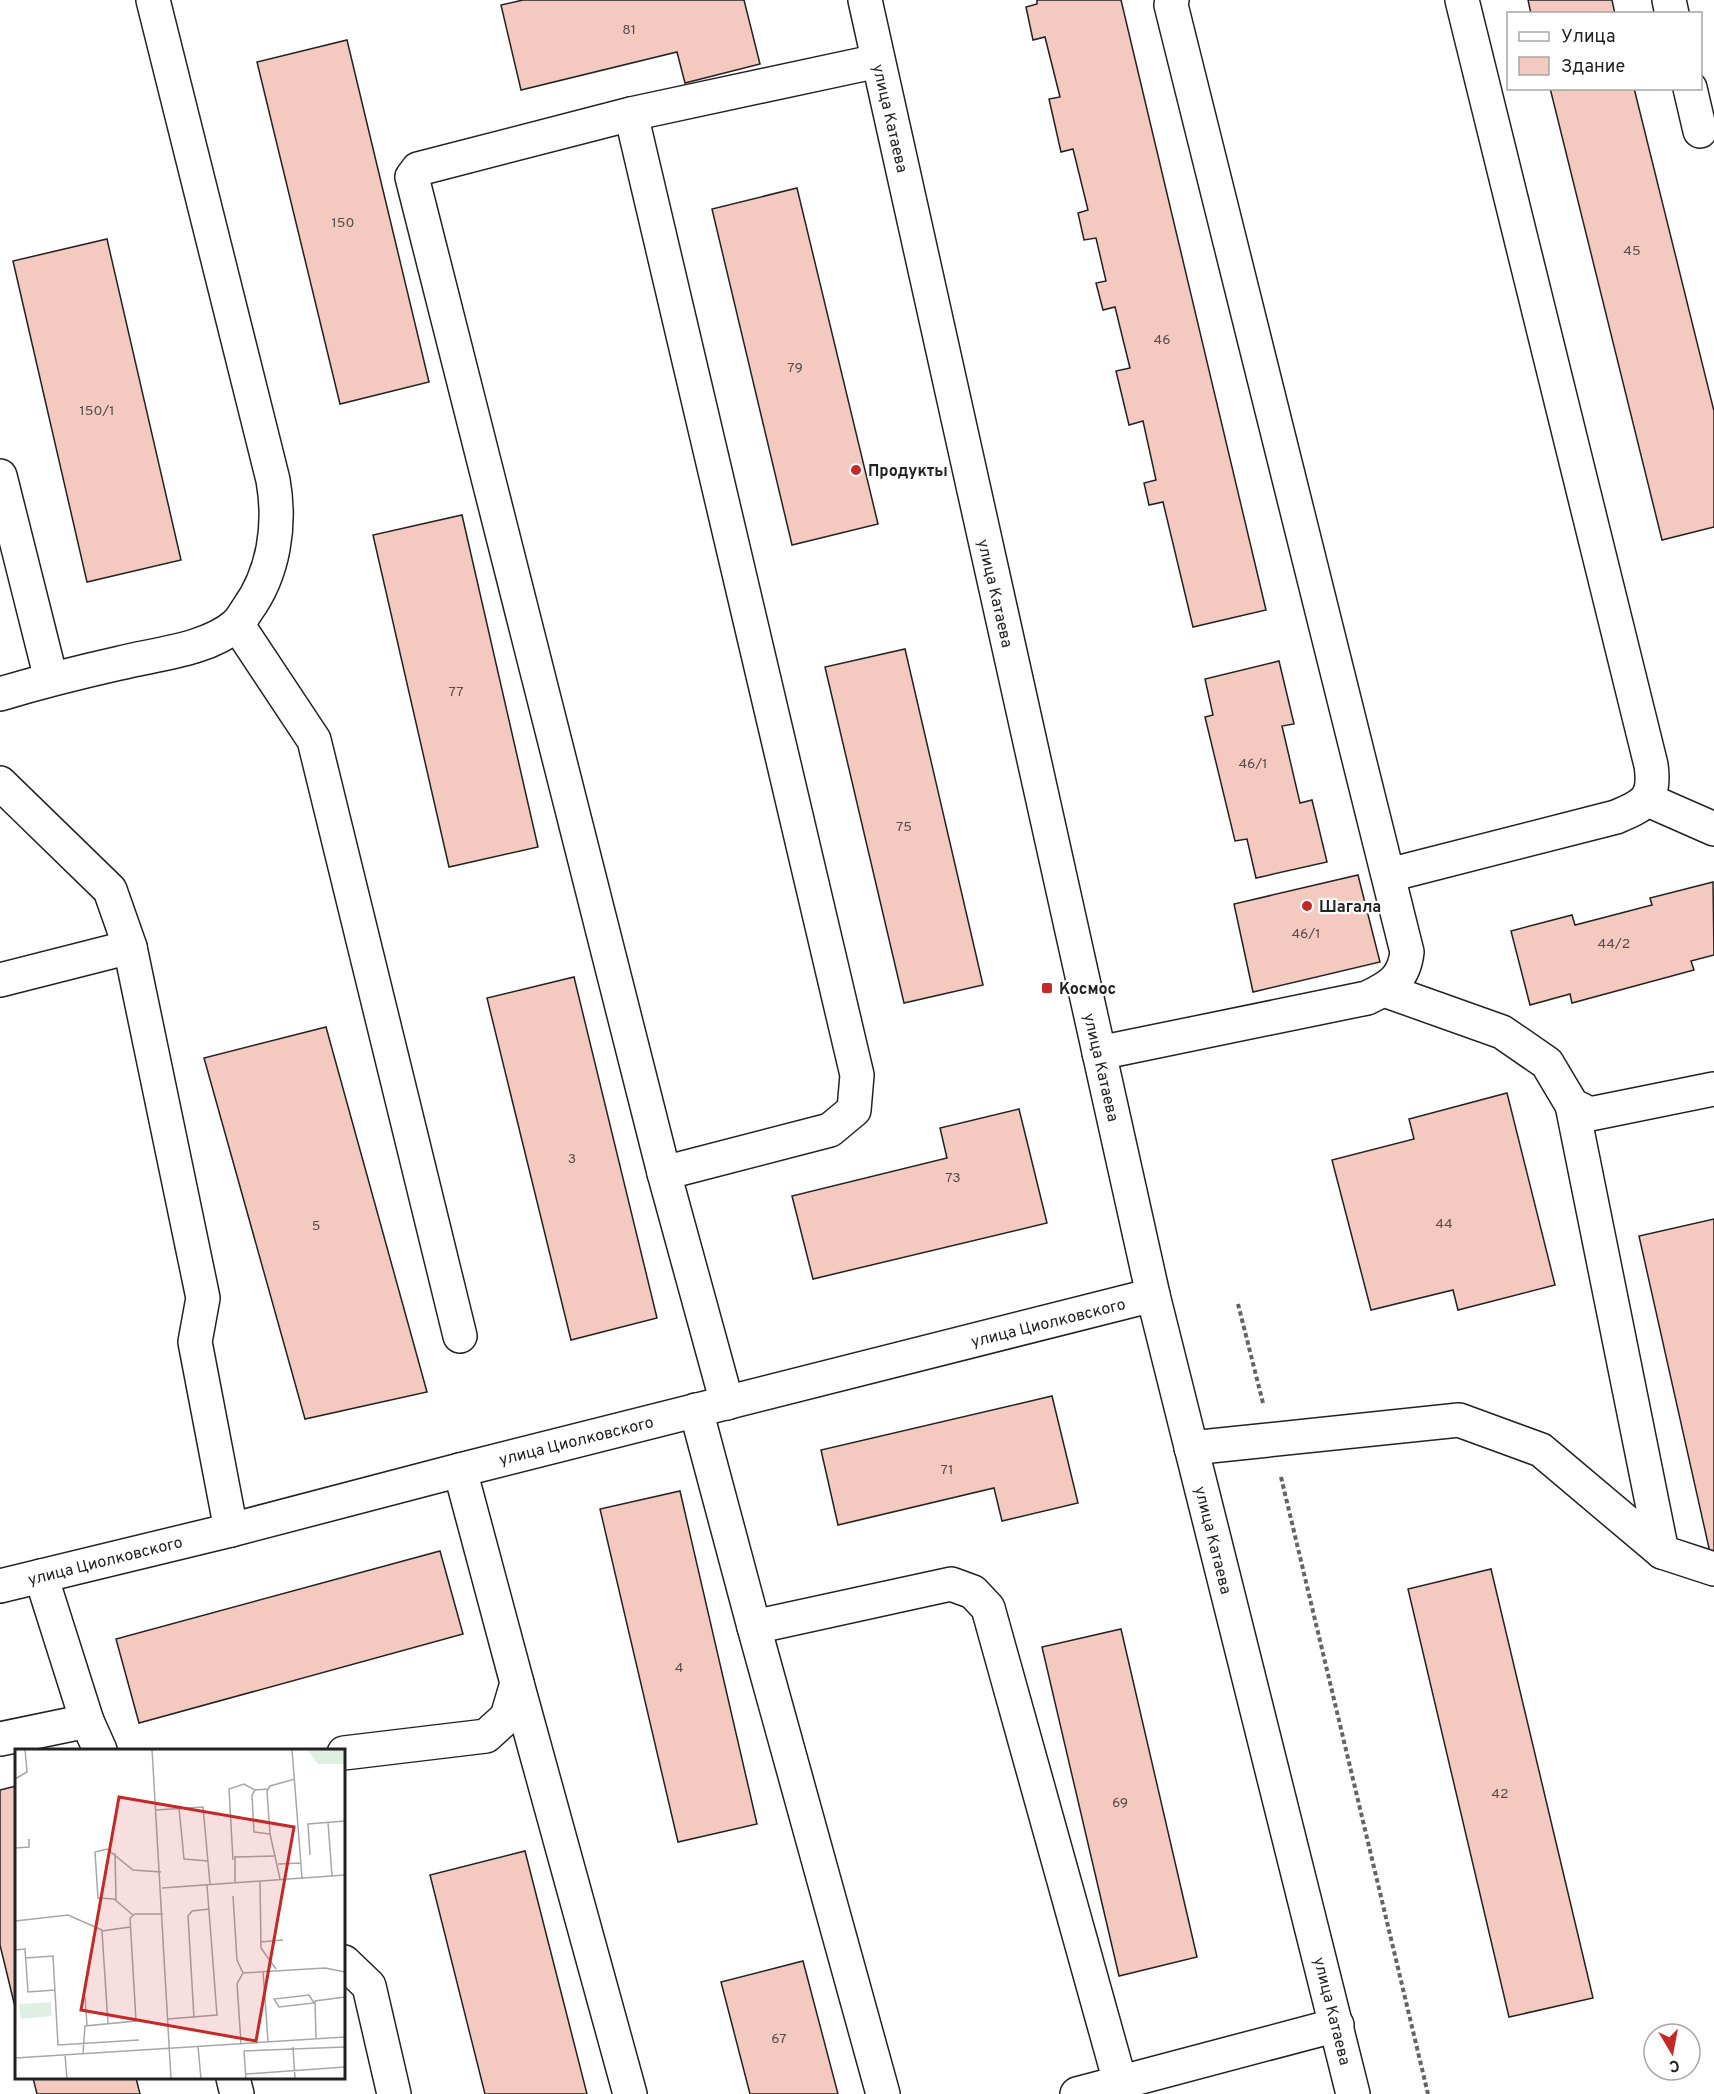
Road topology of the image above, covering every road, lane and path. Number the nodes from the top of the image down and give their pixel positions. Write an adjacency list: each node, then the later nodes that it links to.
1 (153, 0): 10 (street)
2 (864, 0): 5 (street, улица Катаева)
3 (1172, 0): 16 (street)
4 (1462, 0): 14 (street)
5 (878, 61): 7 (street); 20 (street, улица Катаева)
6 (1690, 90): 8 (street)
7 (631, 114): 23 (street); 23 (street)
8 (1700, 131)
9 (0, 476): 11 (street)
10 (237, 624): 11 (street); 26 (street)
11 (51, 679): 12 (street)
12 (0, 694)
13 (0, 783): 17 (street)
14 (1648, 800): 15 (street); 16 (street)
15 (1714, 828)
16 (1389, 875): 19 (street)
17 (130, 947): 18 (street); 32 (street)
18 (0, 980)
19 (1384, 990): 20 (street); 22 (street)
20 (1099, 1053): 24 (street, улица Катаева)
21 (1714, 1089): 22 (street)
22 (1572, 1105): 33 (street)
23 (664, 1173): 27 (street)
24 (1153, 1295): 27 (street, улица Циолковского); 30 (street, улица Катаева)
25 (1239, 1304): 29 (path)
26 (460, 1336)
27 (727, 1403): 28 (street, улица Циолковского)
28 (696, 1410): 31 (street, улица Циолковского); 37 (street)
29 (1272, 1440): 30 (street); 33 (street); 53 (path)
30 (1191, 1448): 44 (street, улица Катаева)
31 (460, 1470): 32 (street, улица Циолковского); 38 (street)
32 (231, 1530): 35 (street, улица Циолковского)
33 (1662, 1552): 34 (street)
34 (1714, 1569)
35 (41, 1576): 36 (street, улица Циолковского); 39 (street)
36 (0, 1586)
37 (754, 1627): 46 (street); 50 (street)
38 (518, 1683): 42 (street); 49 (street)
39 (87, 1721): 40 (street); 41 (street)
40 (0, 1739)
41 (100, 1749)
42 (345, 1754)
43 (345, 1963): 48 (street)
44 (1337, 2025): 46 (street); 52 (street, улица Катаева)
45 (233, 2079): 47 (street)
46 (1120, 2082): 51 (street)
47 (237, 2094)
48 (394, 2094)
49 (630, 2094)
50 (883, 2094)
51 (1077, 2094)
52 (1353, 2094)
53 (1428, 2094)

